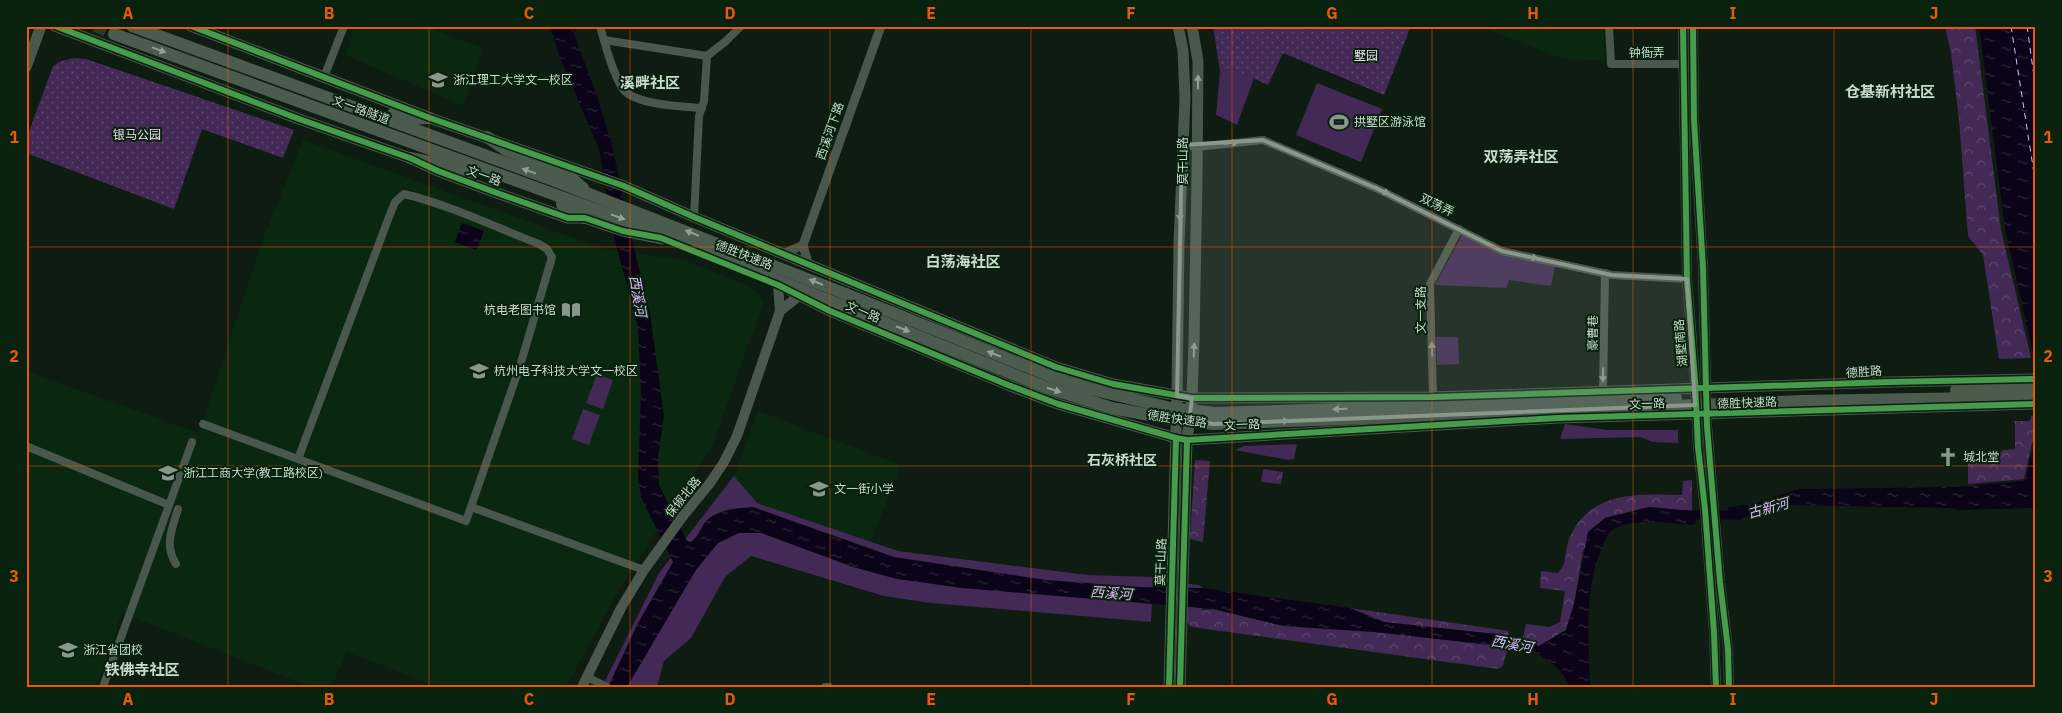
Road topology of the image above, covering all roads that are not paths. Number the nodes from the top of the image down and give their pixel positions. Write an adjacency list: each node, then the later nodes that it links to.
1 (41, 26): 19 (main road)
2 (55, 26): 26 (main road, 文一路)
3 (132, 26): 16 (highway, 文一路隧道)
4 (191, 26): 20 (main road, 文一路)
5 (344, 26): 20 (street)
6 (600, 26): 15 (street)
7 (740, 26): 17 (street)
8 (881, 26): 34 (street, 西溪河下路)
9 (1178, 26): 24 (main road, 莫干山路)
10 (1192, 26): 25 (main road, 莫干山路, one-way to 10)
11 (1609, 26): 18 (street, 钟衙弄)
12 (1683, 26): 18 (main road, 湖墅南路)
13 (1693, 26): 46 (main road, 湖墅南路)
14 (114, 34): 27 (highway, 文一路隧道, one-way to 27)
15 (604, 40): 17 (street); 21 (street)
16 (206, 53): 22 (highway); 29 (highway, 文一路隧道, one-way to 16)
17 (707, 56): 21 (street)
18 (1683, 64): 38 (main road, 湖墅南路)
19 (26, 67)
20 (324, 77): 22 (main road, 文一路)
21 (702, 108): 30 (street)
22 (430, 118): 23 (main road, 文一路)
23 (487, 137): 29 (highway); 30 (main road, 文一路)
24 (1182, 145): 25 (street, 双荡弄); 48 (main road, 莫干山路, one-way to 48)
25 (1197, 147): 33 (street, 双荡弄, one-way to 33); 51 (main road, 莫干山路, one-way to 25)
26 (410, 158): 28 (highway); 31 (main road, 文一路)
27 (484, 168): 28 (highway, 德胜快速路)
28 (513, 179): 31 (highway); 32 (highway, 德胜快速路, one-way to 32)
29 (591, 194): 41 (highway, 德胜快速路, one-way to 29)
30 (694, 217): 35 (main road, 文一路)
31 (586, 218): 32 (main road, 文一路)
32 (636, 229): 39 (main road, 文一路); 41 (highway, 德胜快速路)
33 (1459, 229): 37 (street, 双荡弄, one-way to 37); 49 (street, 文一支路, one-way to 33)
34 (803, 245): 35 (street); 36 (street)
35 (785, 254): 36 (main road, 文一路)
36 (808, 263): 44 (main road, 文一路)
37 (1605, 273): 38 (street, 双荡弄); 47 (street, 豪曹巷, one-way to 47)
38 (1687, 280): 46 (main road, 湖墅南路)
39 (778, 284): 40 (main road, 文一路); 42 (main road, 保俶北路)
40 (800, 295): 42 (main road); 54 (main road, 文一路)
41 (844, 300): 45 (highway, 德胜快速路, one-way to 41, bridge); 50 (highway, 德胜快速路, one-way to 50, bridge)
42 (780, 311): 65 (main road, 保俶北路)
43 (2036, 379): 46 (main road, 德胜路)
44 (1112, 384): 48 (main road, 文一路); 54 (main road)
45 (2036, 387)
46 (1700, 388): 47 (main road, 文一路); 53 (main road, 湖墅南路)
47 (1602, 392): 49 (main road, 文一路)
48 (1177, 396): 51 (main road, 文一路); 56 (main road, 莫干山路)
49 (1434, 397): 51 (main road, 文一路)
50 (2036, 397)
51 (1192, 398): 56 (main road, 莫干山路)
52 (2036, 404): 53 (main road)
53 (1701, 414): 56 (main road, 文一路); 63 (main road, 湖墅南路)
54 (1097, 416): 56 (main road, 文一路)
55 (203, 424): 59 (street)
56 (1181, 439): 66 (main road, 莫干山路)
57 (192, 442): 60 (street)
58 (26, 446): 60 (street)
59 (298, 459): 61 (street); 61 (street)
60 (169, 505): 68 (street)
61 (471, 507): 65 (street)
62 (178, 509): 64 (street)
63 (1710, 530): 75 (main road, 湖墅南路); 76 (main road, 湖墅南路)
64 (176, 564)
65 (644, 570): 67 (main road, 保俶北路)
66 (1176, 627): 73 (main road, 莫干山路); 74 (main road, 莫干山路)
67 (588, 677): 69 (main road, 保俶北路); 70 (street)
68 (103, 687)
69 (582, 687)
70 (607, 687)
71 (825, 687): 72 (street)
72 (829, 687)
73 (1169, 687)
74 (1180, 687)
75 (1716, 687)
76 (1729, 687)

